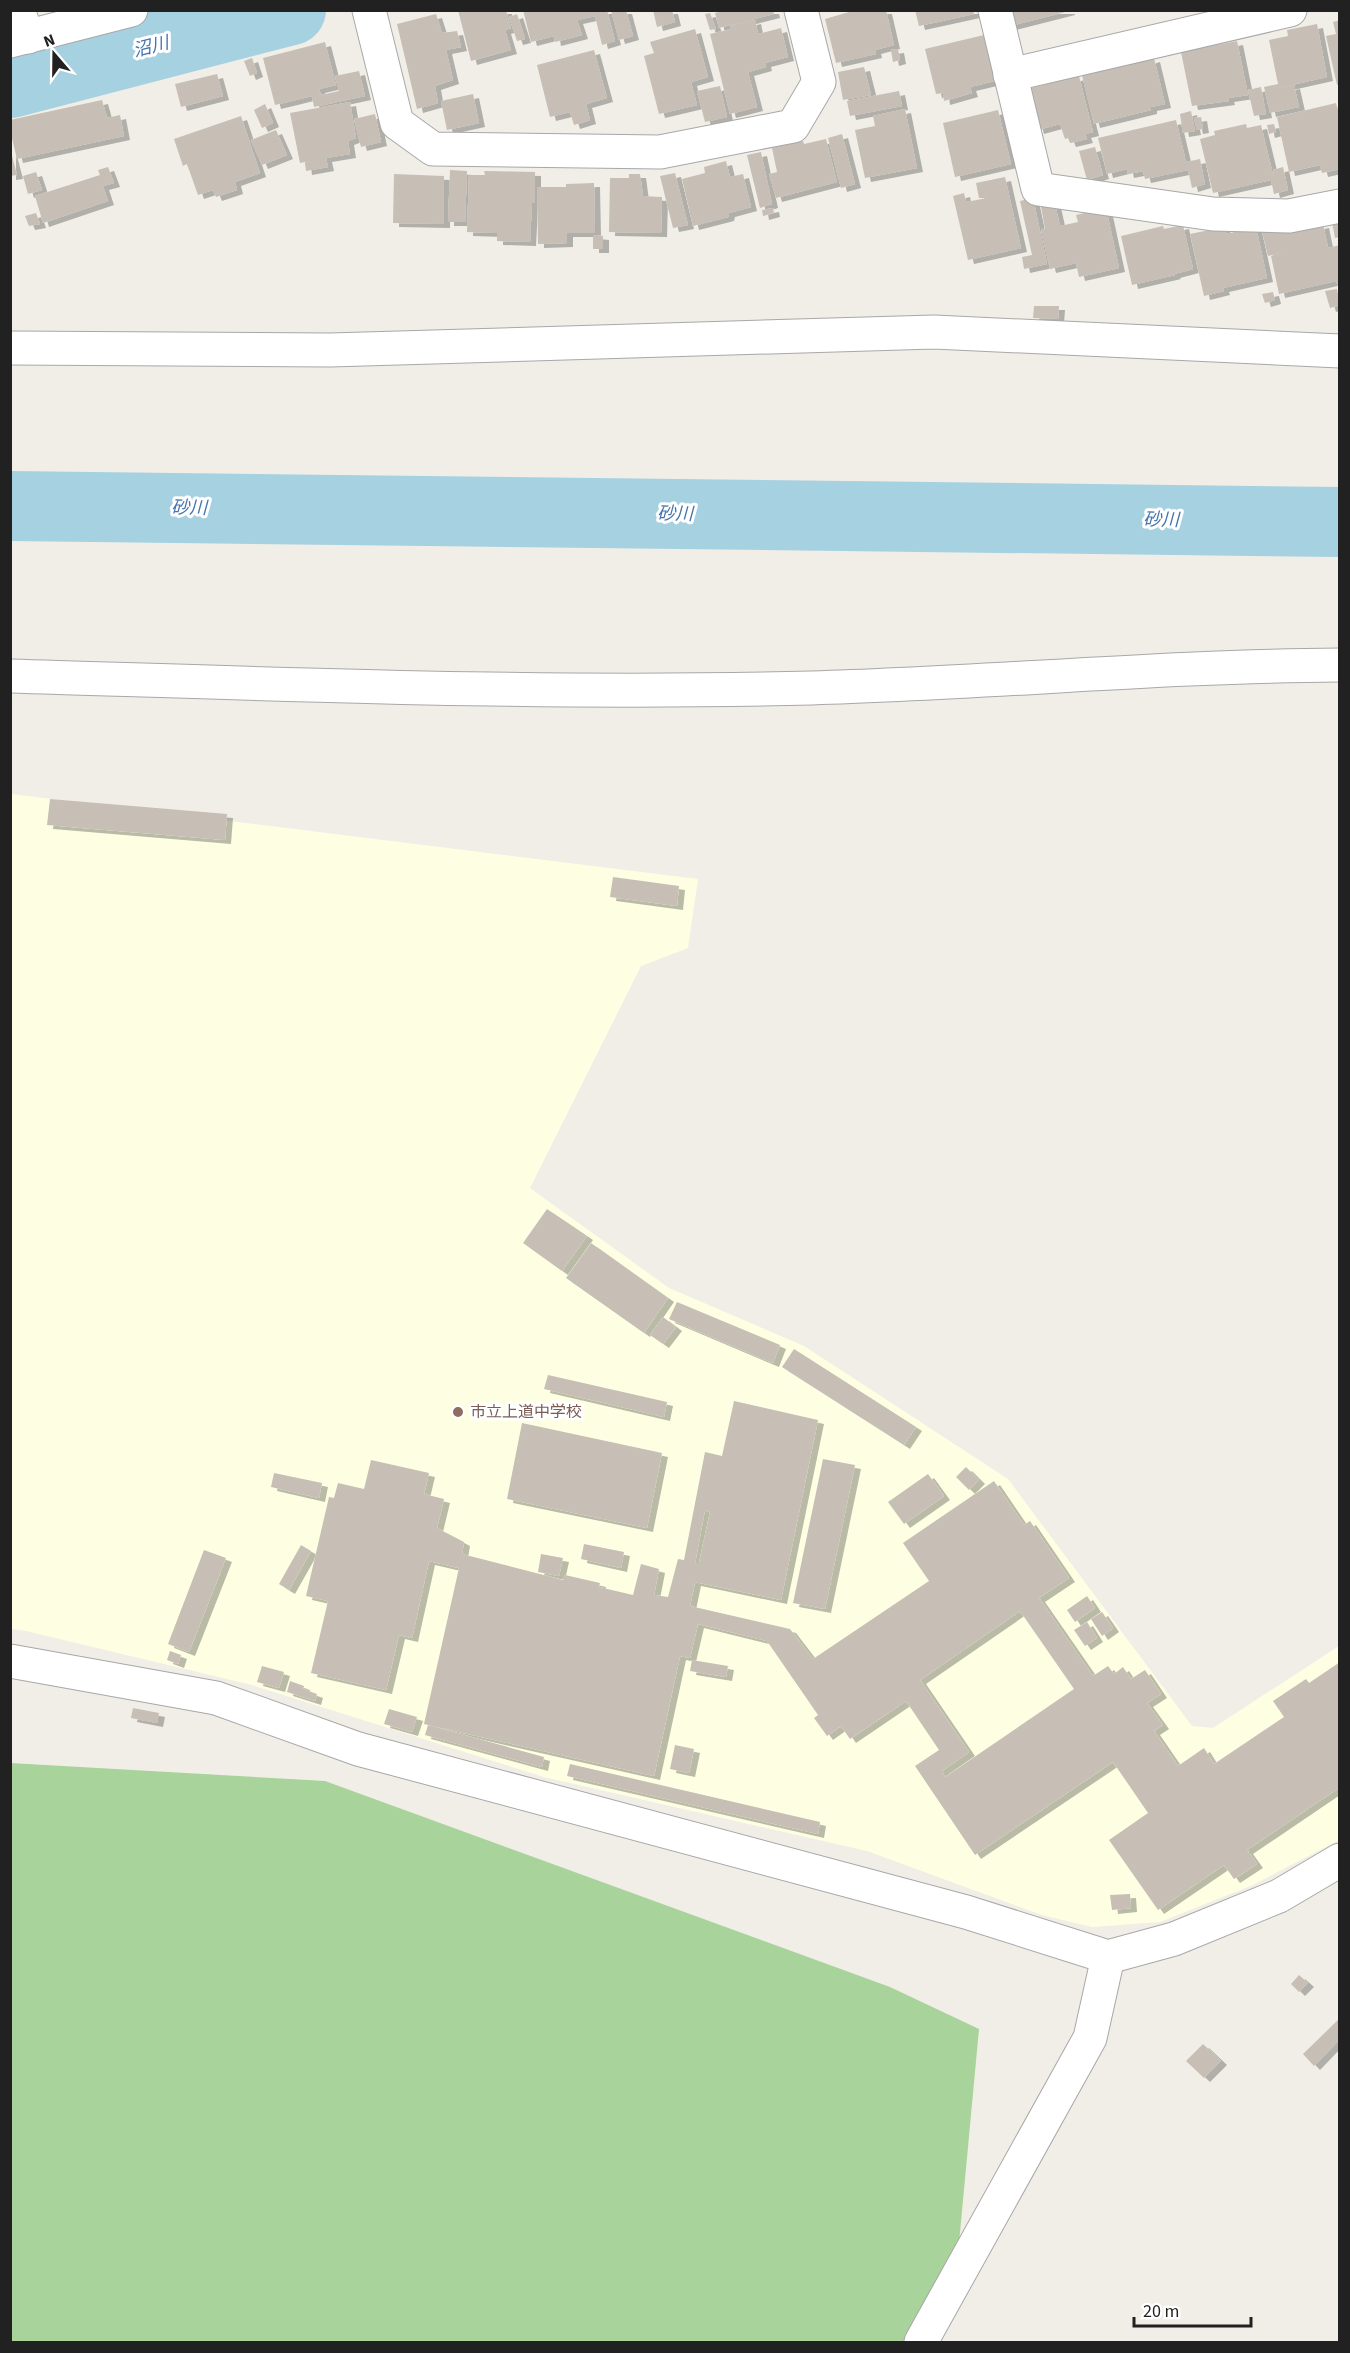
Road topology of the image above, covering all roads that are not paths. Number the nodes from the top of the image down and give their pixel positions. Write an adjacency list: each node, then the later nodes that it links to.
1 (130, 10): 6 (street)
2 (369, 10): 3 (street)
3 (801, 10)
4 (994, 10): 7 (street)
5 (1290, 10): 7 (street)
6 (19, 29)
7 (1010, 75): 8 (street)
8 (1340, 206)
9 (10, 348): 10 (street)
10 (1340, 351)
11 (1340, 665): 12 (street)
12 (10, 676)
13 (10, 1661): 15 (street)
14 (1340, 1860): 15 (street)
15 (1108, 1957): 16 (street)
16 (921, 2343)

